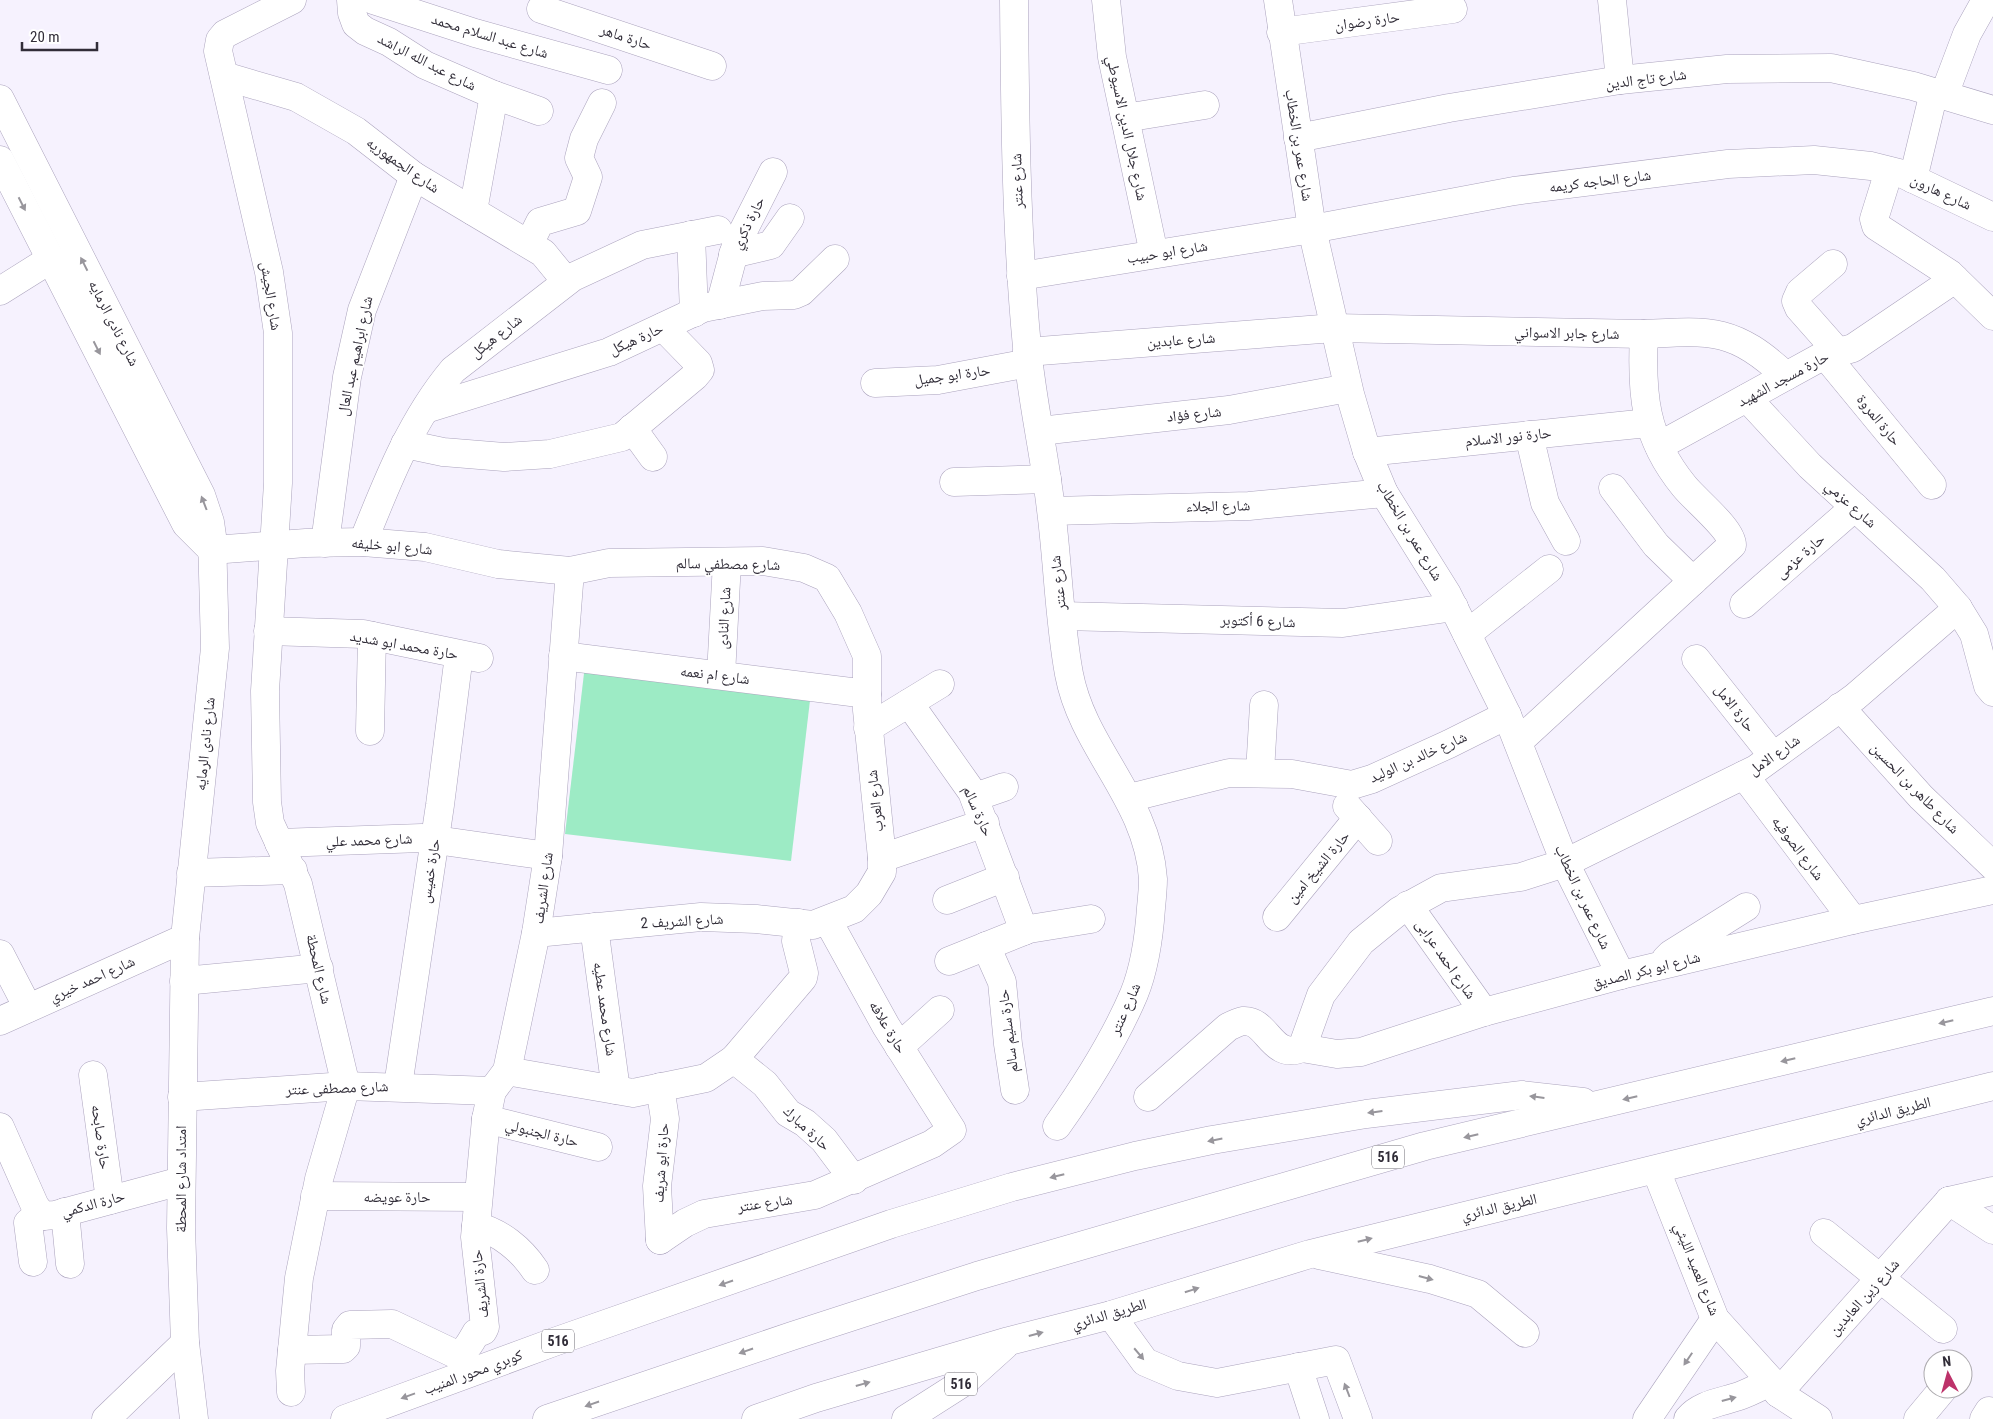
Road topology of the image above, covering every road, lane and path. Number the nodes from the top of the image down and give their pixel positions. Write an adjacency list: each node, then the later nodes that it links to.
1 (292, 0): 13 (main road)
2 (351, 0): 18 (main road, شارع عبد الله الراشد)
3 (374, 0): 12 (main road, شارع عبد السلام محمد)
4 (1014, 0): 42 (main road, شارع عنتر)
5 (1106, 0): 24 (main road, شارع جلال الدين الاسيوطي)
6 (1278, 0): 11 (main road, شارع عمر بن الخطاب)
7 (1612, 0): 16 (main road)
8 (1986, 0): 17 (main road)
9 (541, 4): 12 (main road); 14 (main road, حارة ماهر)
10 (1452, 10): 11 (main road, حارة رضوان)
11 (1282, 32): 25 (main road, شارع عمر بن الخطاب)
12 (527, 48): 15 (main road, شارع عبد السلام محمد)
13 (221, 63): 29 (main road, شارع الجمهوريه); 76 (main road, شارع الجيش)
14 (712, 66)
15 (608, 70)
16 (1620, 80): 17 (main road, شارع تاج الدين); 25 (main road, شارع تاج الدين)
17 (1939, 94): 22 (main road, شارع تاج الدين); 28 (main road)
18 (494, 95): 23 (main road, شارع عبد الله الراشد); 30 (main road, شارع عبد الله الراشد)
19 (0, 99): 77 (main road, شارع نادى الرمايه, one-way to 19)
20 (602, 104): 36 (main road)
21 (1205, 105): 24 (main road)
22 (1993, 110)
23 (539, 111)
24 (1125, 118): 38 (main road, شارع جلال الدين الاسيوطي)
25 (1298, 138): 33 (main road, شارع عمر بن الخطاب)
26 (0, 160): 39 (main road, شارع نادى الرمايه, one-way to 39)
27 (773, 172): 37 (main road, حارة ذكري)
28 (1901, 175): 31 (main road, شارع هارون); 33 (main road, شارع الحاجه كريمه); 43 (main road)
29 (414, 176): 30 (main road, شارع الجمهوريه); 75 (main road, شارع ابراهيم عبد العال)
30 (473, 211): 36 (main road, شارع الجمهوريه)
31 (1992, 213)
32 (790, 218): 37 (main road)
33 (1312, 229): 38 (main road, شارع ابو حبيب); 50 (main road, شارع عمر بن الخطاب)
34 (718, 230): 35 (main road, شارع هيكل)
35 (691, 236): 44 (main road, شارع هيكل); 47 (main road)
36 (529, 244): 44 (main road, شارع الجمهوريه)
37 (732, 254): 46 (main road, حارة ذكري)
38 (1154, 254): 42 (main road, شارع ابو حبيب)
39 (51, 259): 45 (main road); 77 (main road, شارع نادى الرمايه, one-way to 77)
40 (835, 259): 46 (main road, حارة هيكل)
41 (1833, 264): 52 (main road, حارة المروة)
42 (1021, 276): 53 (main road, شارع عنتر)
43 (1956, 279): 48 (main road); 52 (main road, حارة مسجد الشهيد)
44 (566, 282): 58 (main road, شارع هيكل)
45 (0, 291)
46 (720, 305): 47 (main road, حارة هيكل)
47 (694, 312): 49 (main road, حارة هيكل)
48 (1993, 316)
49 (663, 327): 58 (main road, حارة هيكل); 59 (main road)
50 (1334, 328): 51 (main road, شارع جابر الاسواني); 53 (main road, شارع عابدين); 56 (main road, شارع عمر بن الخطاب)
51 (1644, 334): 54 (main road, شارع جابر الاسواني); 62 (main road)
52 (1831, 353): 54 (main road, حارة مسجد الشهيد); 68 (main road, حارة المروة)
53 (1028, 357): 55 (main road, حارة ابو جميل); 60 (main road, شارع عنتر)
54 (1786, 376): 57 (main road, حارة مسجد الشهيد)
55 (875, 383)
56 (1348, 388): 60 (main road, شارع فؤاد); 64 (main road, شارع عمر بن الخطاب)
57 (1747, 398): 62 (main road, حارة مسجد الشهيد); 71 (main road, شارع عزمي)
58 (426, 409): 63 (main road, شارع هيكل)
59 (632, 428): 63 (main road); 65 (main road)
60 (1040, 431): 66 (main road, شارع عنتر)
61 (1529, 435): 62 (main road, حارة نور الاسلام); 64 (main road, حارة نور الاسلام); 73 (main road)
62 (1654, 435): 81 (main road)
63 (405, 444): 74 (main road, شارع هيكل)
64 (1367, 452): 70 (main road, شارع عمر بن الخطاب)
65 (653, 457)
66 (1047, 479): 67 (main road); 72 (main road, شارع عنتر)
67 (954, 482)
68 (1932, 485)
69 (1613, 488): 81 (main road)
70 (1384, 493): 72 (main road, شارع الجلاء); 83 (main road, شارع عمر بن الخطاب)
71 (1854, 508): 82 (main road, حارة عزمى); 84 (main road, شارع عزمي)
72 (1052, 511): 85 (main road, شارع عنتر)
73 (1566, 541)
74 (363, 542): 75 (main road, شارع ابو خليفه); 80 (main road, شارع ابو خليفه)
75 (325, 543): 76 (main road, شارع ابو خليفه)
76 (273, 546): 77 (main road, شارع ابو خليفه); 86 (main road, شارع المحطة)
77 (212, 550): 121 (main road, شارع نادى الرمايه)
78 (727, 562): 80 (main road, شارع مصطفي سالم); 91 (main road, شارع مصطفي سالم); 93 (main road, شارع النادى)
79 (1549, 570): 87 (main road)
80 (570, 571): 90 (main road, شارع الشريف)
81 (1693, 581): 103 (main road)
82 (1744, 604)
83 (1454, 606): 85 (main road, شارع 6 أكتوبر); 87 (main road, شارع عمر بن الخطاب)
84 (1958, 608): 95 (main road, شارع عزمي); 99 (main road, شارع الامل)
85 (1062, 616): 110 (main road, شارع عنتر)
86 (268, 631): 88 (main road, حارة محمد ابو شديد); 115 (main road, شارع المحطة)
87 (1467, 634): 100 (main road, شارع عمر بن الخطاب)
88 (372, 636): 89 (main road, حارة محمد ابو شديد); 102 (main road)
89 (469, 656): 113 (main road, حارة خميس)
90 (563, 656): 93 (main road, شارع ام نعمه); 116 (main road, شارع الشريف)
91 (867, 656): 96 (main road, شارع العرب)
92 (1696, 659): 104 (main road, حارة الامل)
93 (721, 675): 96 (main road, شارع ام نعمه)
94 (940, 684): 97 (main road)
95 (1993, 692)
96 (867, 694): 101 (main road, شارع العرب)
97 (909, 703): 101 (main road); 109 (main road, حارة سالم)
98 (1264, 705): 105 (main road)
99 (1840, 707): 104 (main road, شارع الامل); 119 (main road, شارع طاهر بن الحسين)
100 (1507, 715): 103 (main road, شارع عمر بن الخطاب); 107 (main road, شارع خالد بن الوليد)
101 (868, 728): 117 (main road, شارع العرب)
102 (370, 731)
103 (1518, 742): 118 (main road, شارع عمر بن الخطاب)
104 (1773, 756): 106 (main road, شارع الامل)
105 (1260, 772): 107 (main road, شارع خالد بن الوليد); 110 (main road, شارع خالد بن الوليد)
106 (1744, 775): 118 (main road, شارع الامل); 129 (main road, شارع الصوفيه)
107 (1326, 782): 111 (main road, حارة الشيخ امين)
108 (1004, 787): 109 (main road)
109 (975, 798): 112 (main road, حارة سالم)
110 (1129, 798): 163 (main road, شارع عنتر)
111 (1358, 818): 114 (main road, حارة الشيخ امين); 127 (main road, حارة الشيخ امين)
112 (985, 823): 117 (main road); 122 (main road, حارة سالم)
113 (435, 838): 115 (main road, شارع محمد علي); 116 (main road, شارع محمد علي); 154 (main road, حارة خميس)
114 (1378, 841)
115 (279, 843): 120 (main road, شارع المحطة)
116 (548, 856): 134 (main road, شارع الشريف)
117 (882, 858): 130 (main road, شارع العرب)
118 (1565, 863): 125 (main road, شارع الامل); 141 (main road, شارع عمر بن الخطاب)
119 (1993, 866)
120 (293, 870): 121 (main road); 140 (main road, شارع المحطة)
121 (191, 873): 135 (main road, شارع نادى الرمايه)
122 (1005, 877): 124 (main road); 133 (main road, حارة سالم)
123 (1993, 890): 129 (main road, شارع ابو بكر الصديق)
124 (947, 900)
125 (1408, 905): 146 (main road, شارع احمد عرابى); 149 (main road, شارع الامل)
126 (1746, 907): 139 (main road)
127 (1277, 917)
128 (1091, 919): 133 (main road)
129 (1853, 920): 139 (main road, شارع ابو بكر الصديق)
130 (828, 921): 131 (main road, شارع الشريف 2); 148 (main road, حارة علافه)
131 (798, 923): 132 (main road, شارع الشريف 2); 150 (main road, شارع مصطفى عنتر)
132 (594, 927): 134 (main road, شارع الشريف 2); 157 (main road, شارع محمد عطيه)
133 (1024, 931): 136 (main road)
134 (536, 933): 152 (main road, شارع الشريف)
135 (185, 938): 142 (main road, امتداد شارع المحطة); 143 (main road, شارع احمد خيري)
136 (986, 946): 138 (main road); 158 (main road, حارة سليم سالم)
137 (0, 954): 143 (main road)
138 (949, 961)
139 (1660, 966): 141 (main road, شارع ابو بكر الصديق)
140 (319, 968): 142 (main road); 153 (main road, شارع المحطة)
141 (1621, 975): 146 (main road, شارع ابو بكر الصديق)
142 (184, 981): 159 (main road, امتداد شارع المحطة)
143 (28, 1008): 147 (main road, شارع احمد خيري)
144 (940, 1010): 148 (main road)
145 (1993, 1011): 161 (main road, 516, one-way to 161)
146 (1484, 1012): 149 (main road, شارع ابو بكر الصديق)
147 (0, 1021)
148 (899, 1047): 164 (main road, حارة علافه)
149 (1302, 1048): 160 (main road, شارع ابو بكر الصديق)
150 (734, 1059): 156 (main road, شارع مصطفى عنتر); 168 (main road, حارة مبارك)
151 (93, 1075): 173 (main road, حارة صابحه)
152 (499, 1081): 154 (main road, شارع مصطفى عنتر); 157 (main road, شارع مصطفى عنتر); 162 (main road, شارع الشريف)
153 (346, 1086): 154 (main road, شارع مصطفى عنتر); 159 (main road, شارع مصطفى عنتر); 171 (main road, شارع المحطة)
154 (398, 1086)
155 (1993, 1086): 167 (main road, الطريق الدائري / 516)
156 (660, 1087): 157 (main road, شارع مصطفى عنتر); 179 (main road, حارة ابو شريف)
157 (616, 1090)
158 (1016, 1090)
159 (182, 1097): 169 (main road, امتداد شارع المحطة)
160 (1148, 1097)
161 (1602, 1104): 198 (main road, كوبري محور المنيب / 516, one-way to 198); 199 (main road, 516, one-way to 199)
162 (486, 1119): 166 (main road, حارة الجنبولي); 172 (main road, شارع الشريف)
163 (1057, 1126)
164 (952, 1130): 168 (main road, شارع عنتر)
165 (3, 1142): 175 (main road, حارة الدكمي)
166 (598, 1147)
167 (1656, 1170): 180 (main road, الطريق الدائري / 516, one-way to 167); 186 (main road, شارع العميد الليثي)
168 (854, 1180): 179 (main road, شارع عنتر)
169 (181, 1181): 173 (main road, حارة الدكمي); 190 (main road, امتداد شارع المحطة)
170 (1993, 1191): 174 (main road)
171 (315, 1196): 172 (main road, حارة عويضه); 191 (main road, شارع المحطة)
172 (478, 1197): 176 (main road, حارة الشريف)
173 (110, 1200): 175 (main road, حارة الدكمي)
174 (1949, 1201): 177 (main road); 184 (main road, شارع زين العابدين)
175 (54, 1214): 181 (main road); 182 (main road)
176 (476, 1226): 183 (main road); 191 (main road, حارة الشريف)
177 (1993, 1230)
178 (1824, 1234): 184 (main road)
179 (660, 1240)
180 (1310, 1254): 185 (main road, الطريق الدائري / 516, one-way to 180); 188 (main road, one-way to 188)
181 (33, 1262)
182 (70, 1264)
183 (535, 1270)
184 (1880, 1279): 187 (main road); 193 (main road, شارع زين العابدين)
185 (1111, 1315): 189 (main road, الطريق الدائري / 516, one-way to 185); 192 (main road, one-way to 192)
186 (1715, 1319): 193 (main road, شارع العميد الليثي); 204 (main road, one-way to 204)
187 (1943, 1329)
188 (1525, 1333)
189 (1009, 1341): 200 (main road, الطريق الدائري / 516, one-way to 189); 201 (main road, الطريق الدائري / 516)
190 (184, 1343): 196 (main road); 197 (main road, امتداد شارع المحطة)
191 (292, 1350): 194 (main road, شارع المحطة)
192 (1298, 1367): 202 (main road); 203 (main road, one-way to 192)
193 (1775, 1387): 205 (main road, شارع زين العابدين, one-way to 193); 206 (main road, شارع العميد الليثي)
194 (291, 1392)
195 (1935, 1399): 207 (main road)
196 (106, 1419)
197 (194, 1419)
198 (346, 1419)
199 (547, 1419)
200 (756, 1419)
201 (906, 1419)
202 (1314, 1419)
203 (1358, 1419)
204 (1647, 1419)
205 (1688, 1419)
206 (1818, 1419)
207 (1918, 1419)

